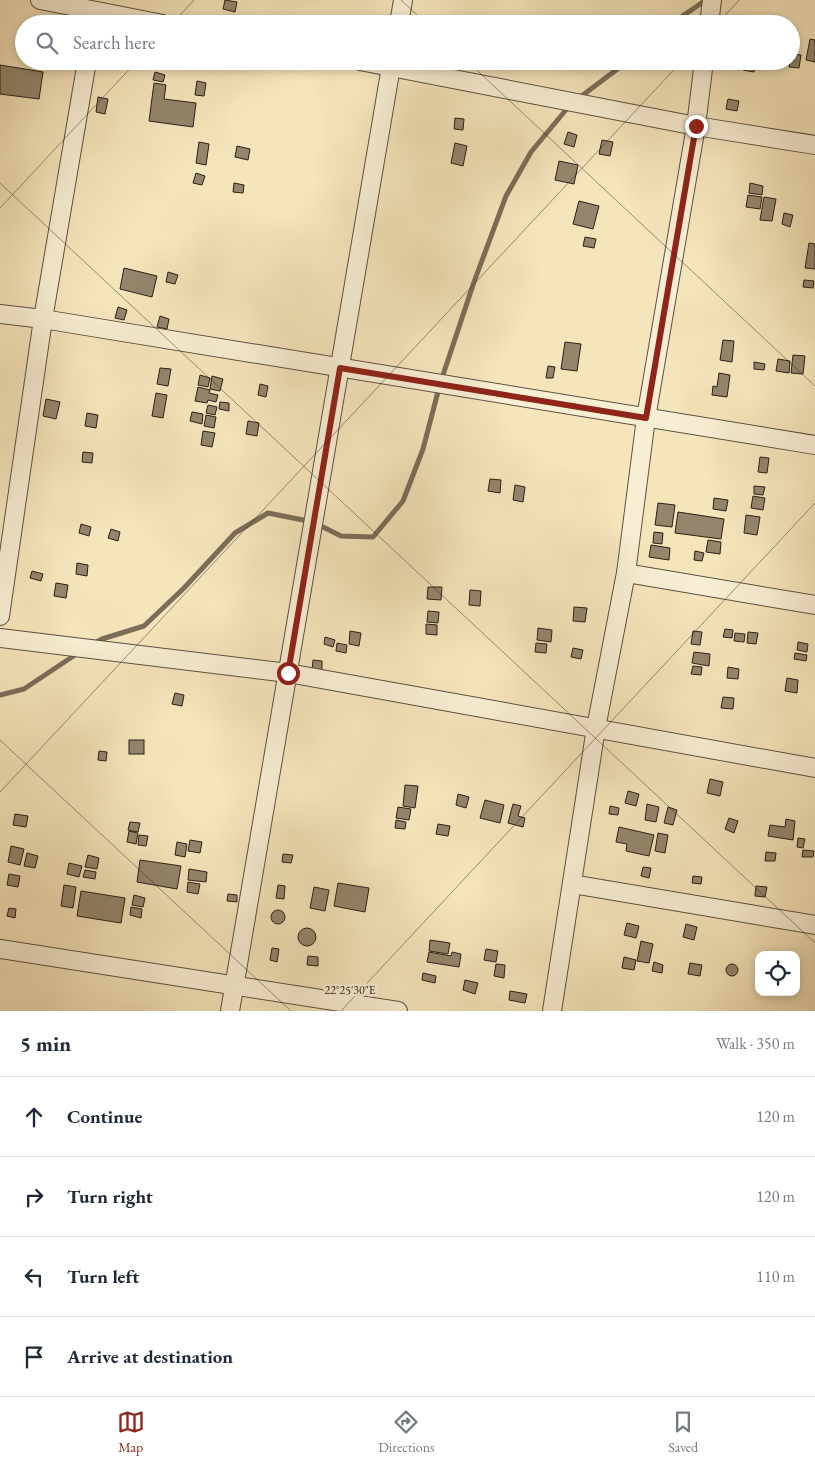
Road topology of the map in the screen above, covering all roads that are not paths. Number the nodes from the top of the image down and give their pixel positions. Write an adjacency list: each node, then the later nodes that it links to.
1 (40, 0): 4 (street)
2 (403, 0): 6 (street)
3 (712, 0): 7 (street)
4 (95, 12): 5 (street)
5 (112, 15)
6 (400, 15)
7 (710, 15)
8 (85, 70): 15 (street)
9 (391, 70): 16 (street)
10 (421, 70): 12 (street)
11 (703, 70): 12 (street)
12 (696, 126): 13 (street); 17 (street)
13 (815, 144)
14 (0, 314): 15 (street)
15 (43, 319): 16 (street); 21 (street)
16 (340, 368): 17 (street); 23 (street)
17 (646, 418): 18 (street); 19 (street)
18 (815, 445)
19 (626, 573): 20 (street); 24 (street)
20 (815, 605)
21 (0, 616)
22 (0, 638): 23 (street)
23 (288, 673): 24 (street); 29 (street)
24 (596, 728): 25 (street); 26 (street)
25 (815, 768)
26 (572, 884): 27 (street); 32 (street)
27 (815, 924)
28 (0, 949): 29 (street)
29 (234, 985): 30 (street); 31 (street)
30 (230, 1011)
31 (398, 1011)
32 (552, 1011)

